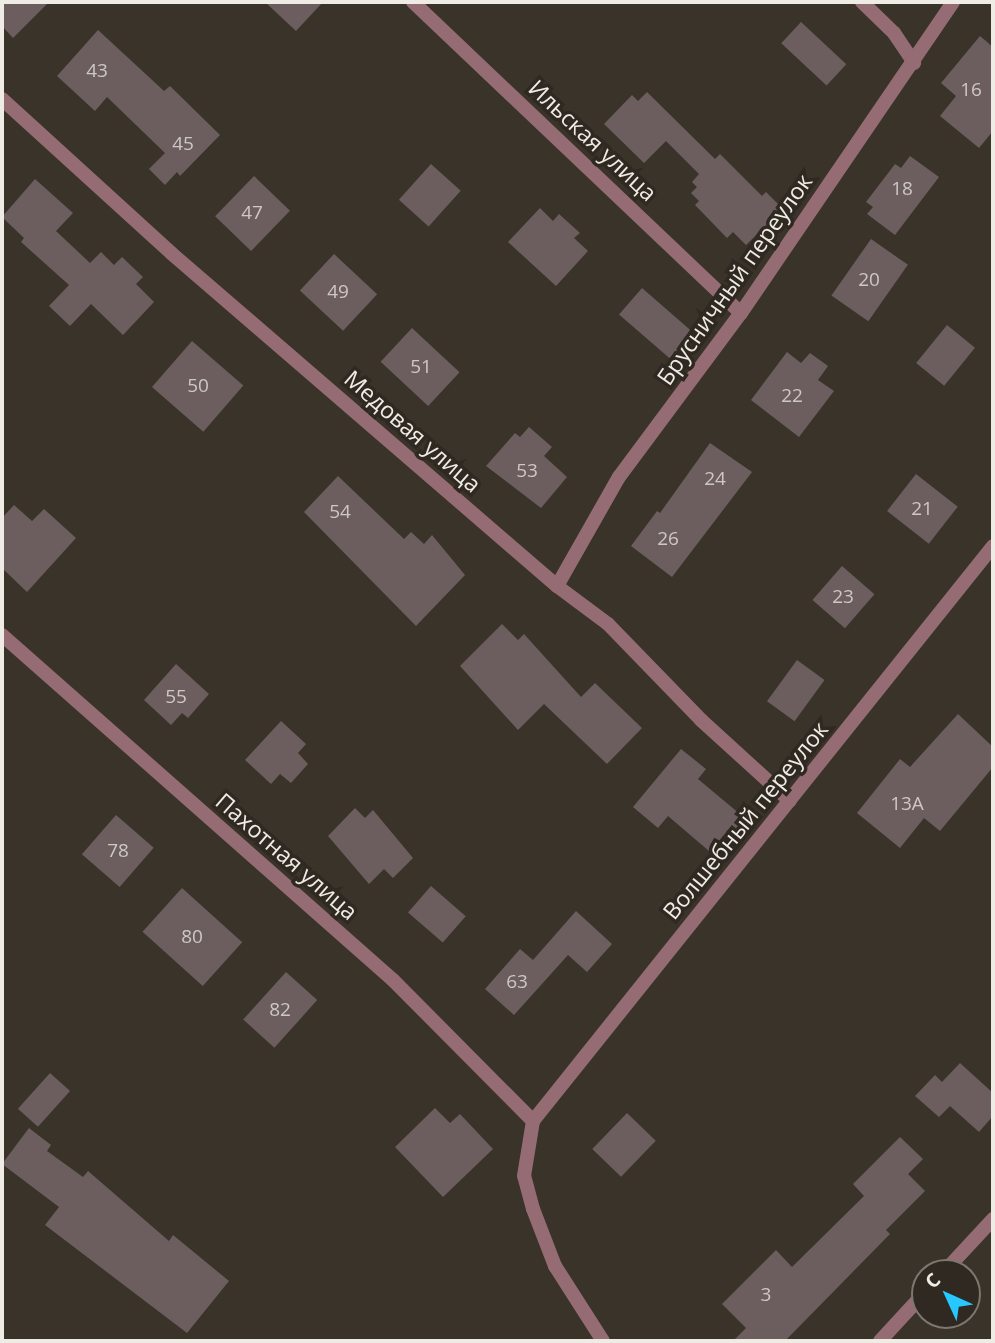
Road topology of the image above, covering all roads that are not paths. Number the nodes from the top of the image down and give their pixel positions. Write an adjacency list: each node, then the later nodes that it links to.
1 (412, 2): 6 (street, Ильская улица)
2 (862, 2): 4 (street)
3 (953, 2): 4 (street, Брусничный переулок)
4 (914, 63): 6 (street, Брусничный переулок)
5 (2, 99): 8 (street, Медовая улица)
6 (741, 313): 8 (street, Брусничный переулок)
7 (993, 546): 10 (street, Волшебный переулок)
8 (557, 586): 10 (street, Медовая улица)
9 (2, 635): 11 (street, Пахотная улица)
10 (790, 801): 11 (street, Волшебный переулок)
11 (533, 1121): 15 (street)
12 (993, 1219): 13 (street)
13 (956, 1259)
14 (911, 1308): 16 (street)
15 (603, 1341)
16 (880, 1341)

